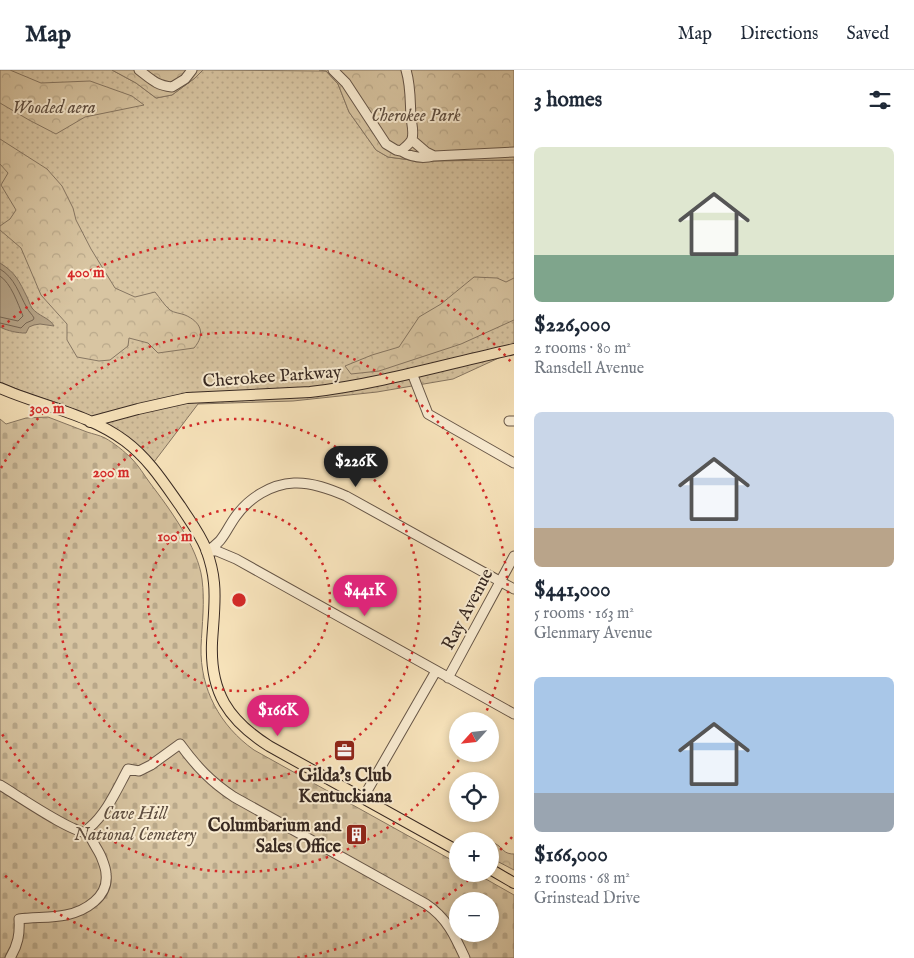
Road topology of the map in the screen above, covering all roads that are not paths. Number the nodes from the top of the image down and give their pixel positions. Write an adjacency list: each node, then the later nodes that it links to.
1 (139, 70): 2 (street)
2 (192, 70)
3 (333, 70): 6 (street)
4 (406, 70): 5 (street)
5 (412, 140): 6 (street); 8 (street)
6 (401, 150): 8 (street)
7 (514, 152): 8 (street)
8 (434, 156)
9 (514, 348): 10 (main road, Cherokee Parkway)
10 (412, 373): 12 (main road, Cherokee Parkway); 13 (street)
11 (0, 388): 12 (main road)
12 (90, 422): 14 (main road)
13 (514, 463)
14 (206, 551): 16 (street); 18 (street); 22 (main road)
15 (514, 556): 16 (street, Ray Avenue)
16 (500, 581): 17 (street); 19 (street, Ray Avenue)
17 (514, 589)
18 (436, 671): 19 (street); 22 (street, Ray Avenue)
19 (448, 678): 20 (street)
20 (514, 714)
21 (0, 785): 23 (street)
22 (364, 798): 24 (main road)
23 (89, 833): 27 (street); 28 (street)
24 (449, 846)
25 (499, 874): 26 (main road)
26 (514, 882)
27 (10, 958)
28 (465, 958)

